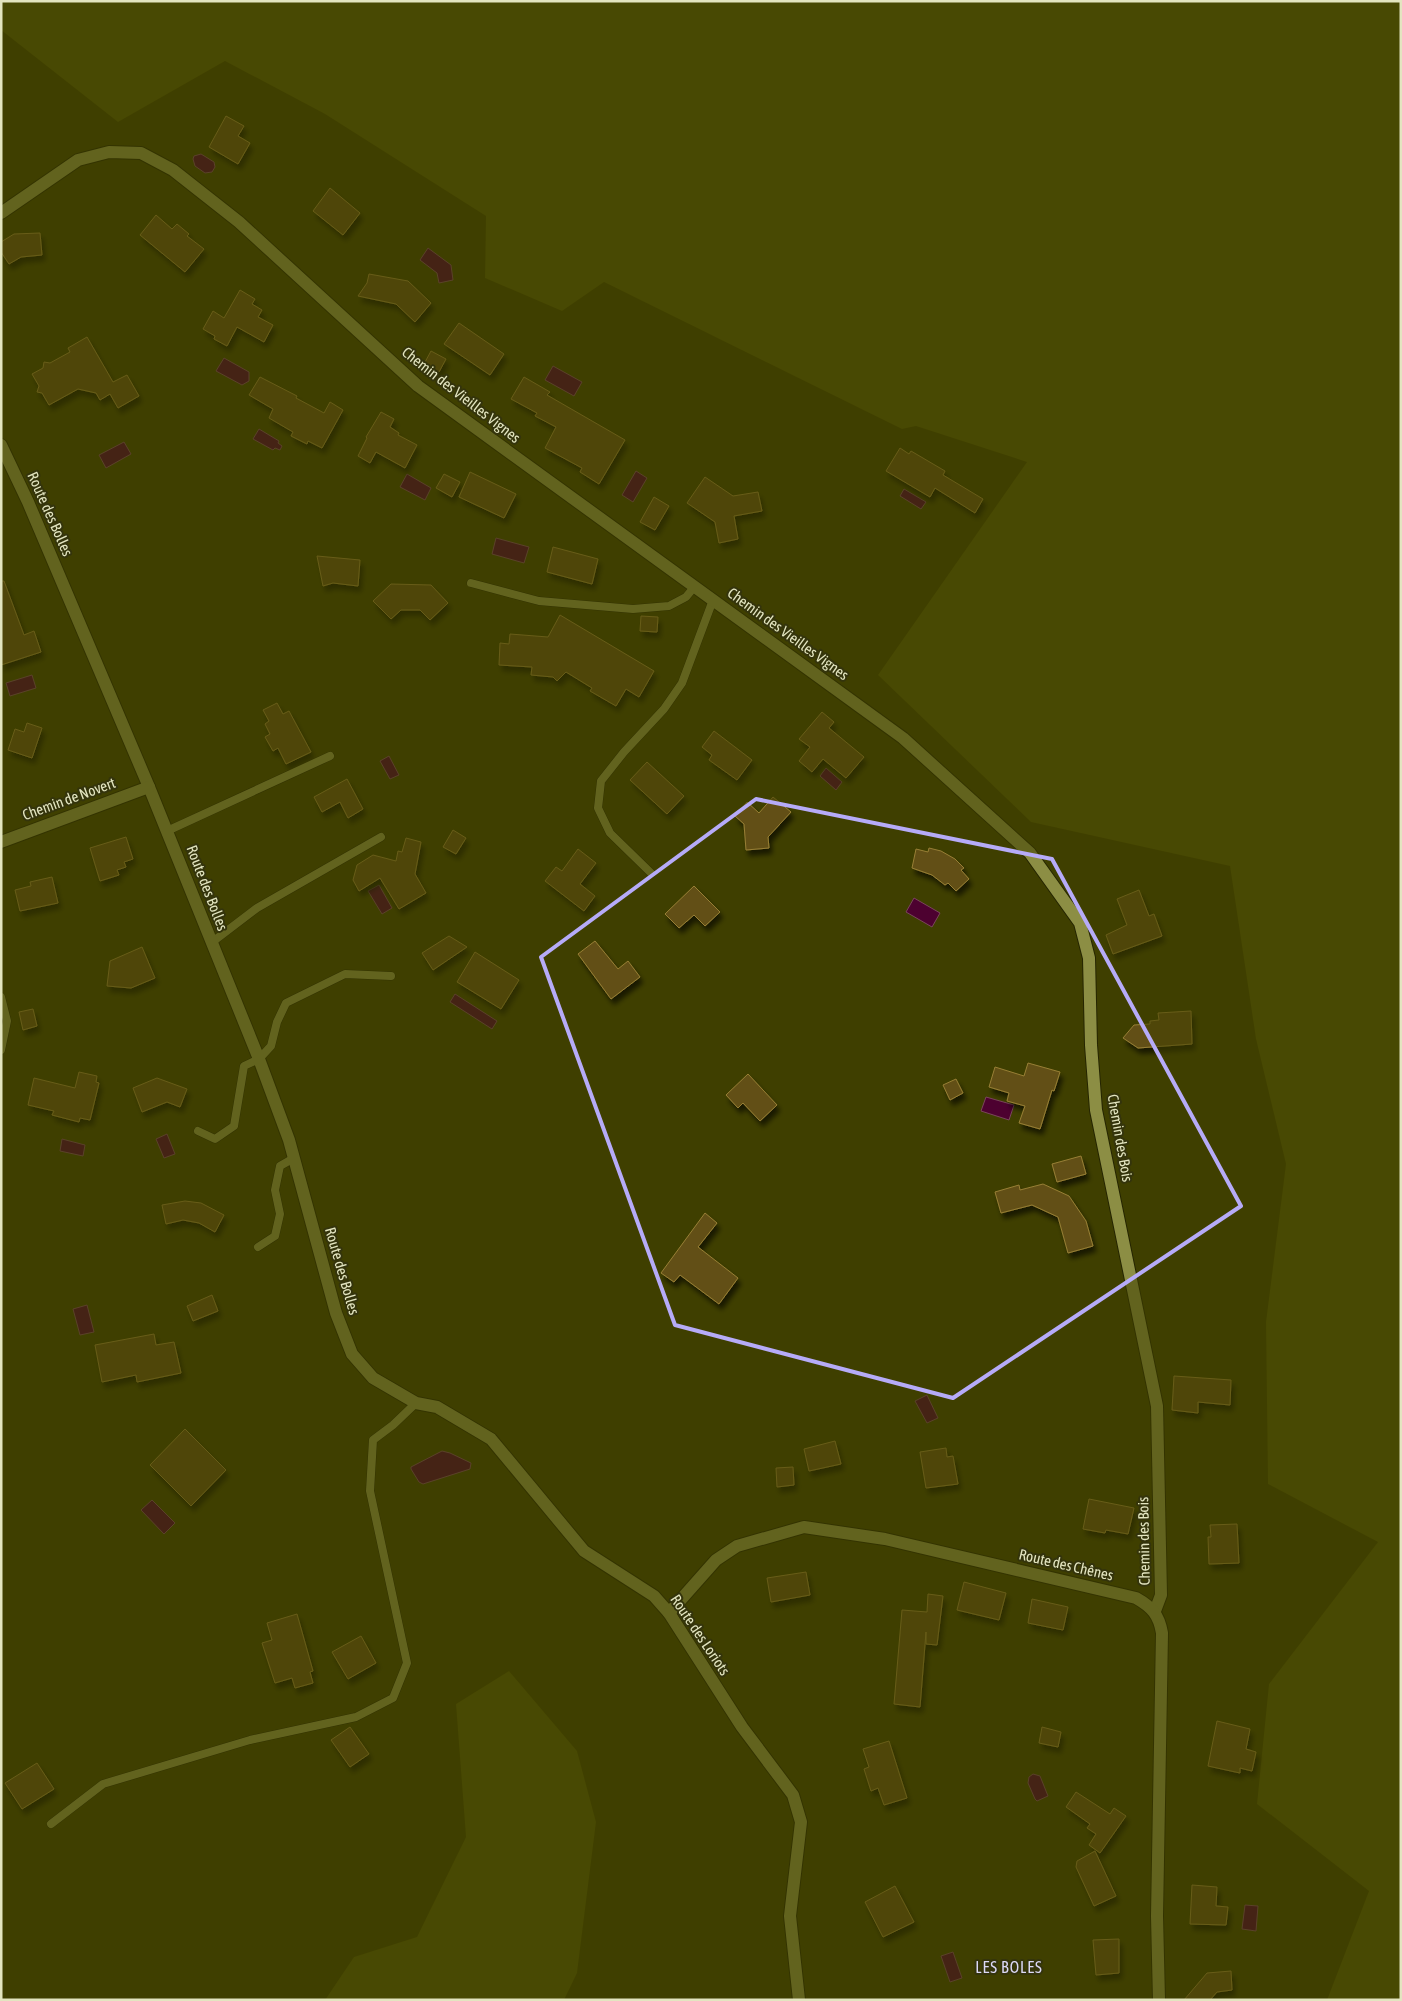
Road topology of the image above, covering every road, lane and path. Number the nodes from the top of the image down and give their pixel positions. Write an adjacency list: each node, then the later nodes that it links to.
1 (1, 213): 4 (street, Chemin des Vieilles Vignes)
2 (1, 445): 8 (street, Route des Bolles)
3 (471, 583): 4 (lane)
4 (695, 586): 5 (street, Chemin des Vieilles Vignes)
5 (713, 600): 6 (street, Chemin des Vieilles Vignes); 12 (lane)
6 (903, 738): 23 (street, Chemin des Bois)
7 (330, 756): 9 (lane)
8 (149, 787): 9 (street, Route des Bolles); 11 (street, Chemin de Novert)
9 (167, 831): 13 (street, Route des Bolles)
10 (381, 837): 13 (lane)
11 (1, 842)
12 (651, 873)
13 (211, 943): 17 (street, Route des Bolles)
14 (391, 976): 17 (lane)
15 (1, 997): 16 (lane)
16 (1, 1050)
17 (259, 1059): 18 (lane); 19 (street, Route des Bolles)
18 (198, 1131)
19 (294, 1158): 20 (lane); 21 (street, Route des Bolles)
20 (258, 1247)
21 (352, 1354): 22 (street, Route des Loriots)
22 (416, 1403): 24 (street, Route des Loriots); 25 (lane)
23 (1155, 1611): 24 (street, Route des Chênes); 27 (street)
24 (669, 1613): 26 (street, Route des Loriots)
25 (51, 1824)
26 (799, 2000)
27 (1159, 2000)

